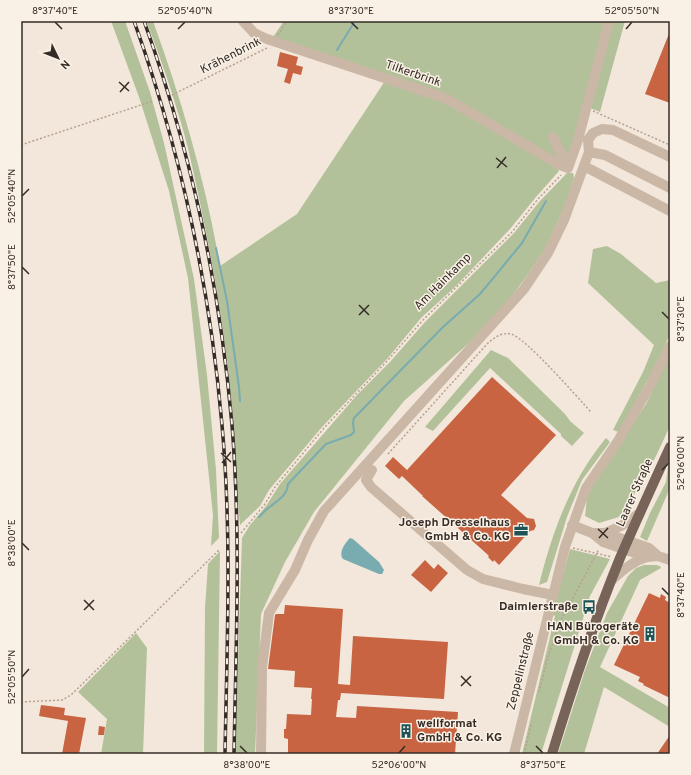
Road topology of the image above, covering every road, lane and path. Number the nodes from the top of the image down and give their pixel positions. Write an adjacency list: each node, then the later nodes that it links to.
1 (243, 21): 4 (street, Tilkerbrink)
2 (287, 21): 4 (path, Krähenbrink)
3 (609, 21): 7 (street)
4 (274, 42): 5 (path, Krähenbrink); 14 (street, Tilkerbrink)
5 (172, 95)
6 (153, 101): 9 (path)
7 (586, 108): 10 (path); 14 (street)
8 (553, 137): 14 (street)
9 (21, 145)
10 (670, 145)
11 (589, 152): 12 (street); 13 (street); 15 (street)
12 (670, 157)
13 (584, 166): 16 (street); 39 (street)
14 (568, 168): 24 (path, Am Hainkamp)
15 (670, 188)
16 (670, 211)
17 (670, 346): 23 (street, Zeppelinstraße)
18 (591, 412): 20 (path)
19 (670, 447): 22 (main road, Laarer Straße)
20 (387, 455)
21 (372, 470): 35 (street)
22 (640, 513): 25 (street); 29 (main road, Laarer Straße)
23 (572, 525): 26 (street); 27 (street, Zeppelinstraße)
24 (241, 533)
25 (605, 533): 26 (street); 29 (street)
26 (592, 534): 29 (street)
27 (565, 547): 30 (path); 35 (street, Zeppelinstraße)
28 (220, 549): 37 (path)
29 (624, 550): 30 (path); 31 (street); 32 (street); 34 (main road, Laarer Straße)
30 (597, 553): 36 (path)
31 (658, 556): 32 (street); 33 (street)
32 (647, 557): 34 (street)
33 (670, 560)
34 (612, 580): 42 (main road, Laarer Straße)
35 (553, 595): 40 (street, Zeppelinstraße)
36 (539, 692)
37 (21, 702)
38 (532, 719): 41 (path)
39 (261, 754)
40 (514, 754)
41 (524, 754)
42 (552, 754)

